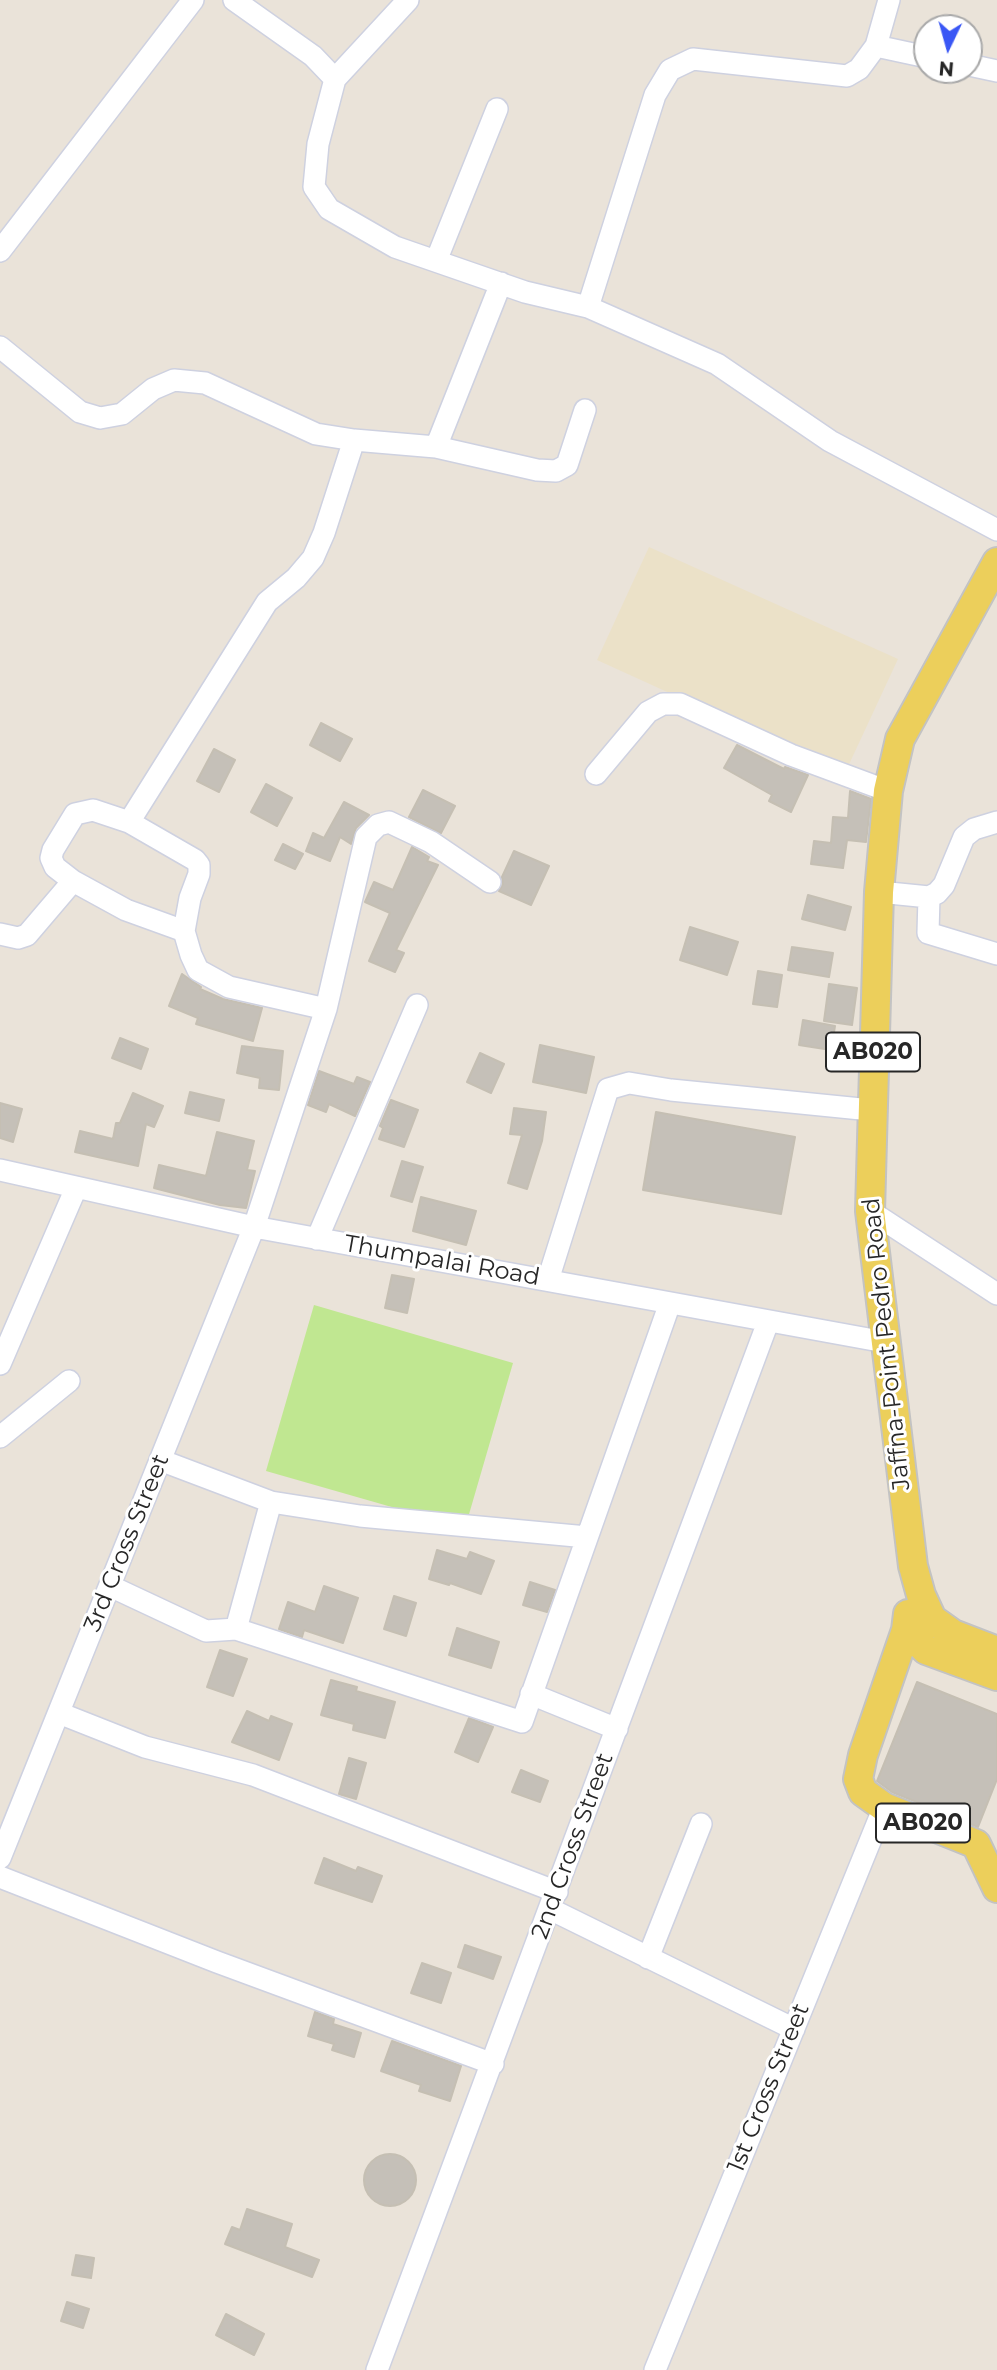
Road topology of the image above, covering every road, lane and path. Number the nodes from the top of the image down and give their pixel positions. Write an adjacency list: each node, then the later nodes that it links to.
1 (193, 0): 9 (street)
2 (234, 0): 7 (street)
3 (408, 0): 7 (street)
4 (889, 0): 5 (street)
5 (876, 46): 6 (street); 12 (street)
6 (913, 54)
7 (335, 79): 10 (street)
8 (497, 109): 10 (street)
9 (0, 251)
10 (436, 261): 11 (street)
11 (501, 283): 12 (street); 16 (street)
12 (588, 307): 17 (street)
13 (0, 347): 15 (street)
14 (584, 410): 16 (street)
15 (354, 440): 16 (street); 21 (street)
16 (436, 447)
17 (997, 530)
18 (994, 574): 20 (main road, Jaffna-Point Pedro Road / AB020)
19 (596, 774): 20 (street)
20 (888, 791): 25 (main road, Jaffna-Point Pedro Road / AB020)
21 (129, 822): 23 (street); 27 (street)
22 (997, 822): 26 (street)
23 (73, 881): 27 (street); 28 (street)
24 (490, 882): 31 (street, 3rd Cross Street)
25 (879, 892): 26 (street); 32 (main road, Jaffna-Point Pedro Road / AB020)
26 (929, 897): 29 (street)
27 (184, 931): 31 (street)
28 (0, 934)
29 (997, 954)
30 (417, 1005): 37 (street)
31 (326, 1009): 36 (street, 3rd Cross Street)
32 (871, 1110): 35 (main road, Jaffna-Point Pedro Road / AB020); 38 (street)
33 (0, 1170): 34 (street, Thumpalai Road)
34 (76, 1188): 36 (street, Thumpalai Road); 43 (street)
35 (870, 1211): 39 (street); 42 (main road, Jaffna-Point Pedro Road / AB020)
36 (254, 1227): 37 (street, Thumpalai Road); 46 (street, 3rd Cross Street)
37 (317, 1239): 38 (street, Thumpalai Road)
38 (548, 1280): 40 (street, Thumpalai Road)
39 (997, 1294)
40 (670, 1303): 41 (street, Thumpalai Road); 48 (street)
41 (768, 1322): 42 (street, Thumpalai Road); 57 (street, 2nd Cross Street)
42 (885, 1342): 49 (main road, Jaffna-Point Pedro Road / AB020)
43 (0, 1364)
44 (69, 1381): 45 (street)
45 (0, 1437)
46 (160, 1460): 47 (street); 50 (street, 3rd Cross Street)
47 (271, 1502): 48 (street); 51 (street)
48 (587, 1537): 55 (street)
49 (913, 1566): 52 (main road, Jaffna-Point Pedro Road / AB020); 53 (main road, Jaffna-Point Pedro Road / AB020)
50 (110, 1586): 51 (street); 56 (street, 3rd Cross Street)
51 (236, 1629): 55 (street)
52 (906, 1630): 54 (main road); 58 (main road, Jaffna-Point Pedro Road / AB020)
53 (997, 1651)
54 (997, 1676)
55 (531, 1694): 57 (street)
56 (59, 1713): 60 (street, 3rd Cross Street); 63 (street)
57 (617, 1729): 63 (street, 2nd Cross Street)
58 (884, 1807): 62 (main road, Jaffna-Point Pedro Road / AB020); 65 (street, 1st Cross Street)
59 (701, 1824): 64 (street)
60 (0, 1858)
61 (0, 1877): 66 (street)
62 (997, 1888)
63 (553, 1901): 64 (street); 66 (street, 2nd Cross Street)
64 (648, 1958): 65 (street)
65 (793, 2029): 68 (street, 1st Cross Street)
66 (493, 2064): 67 (street, 2nd Cross Street)
67 (377, 2370)
68 (655, 2370)

